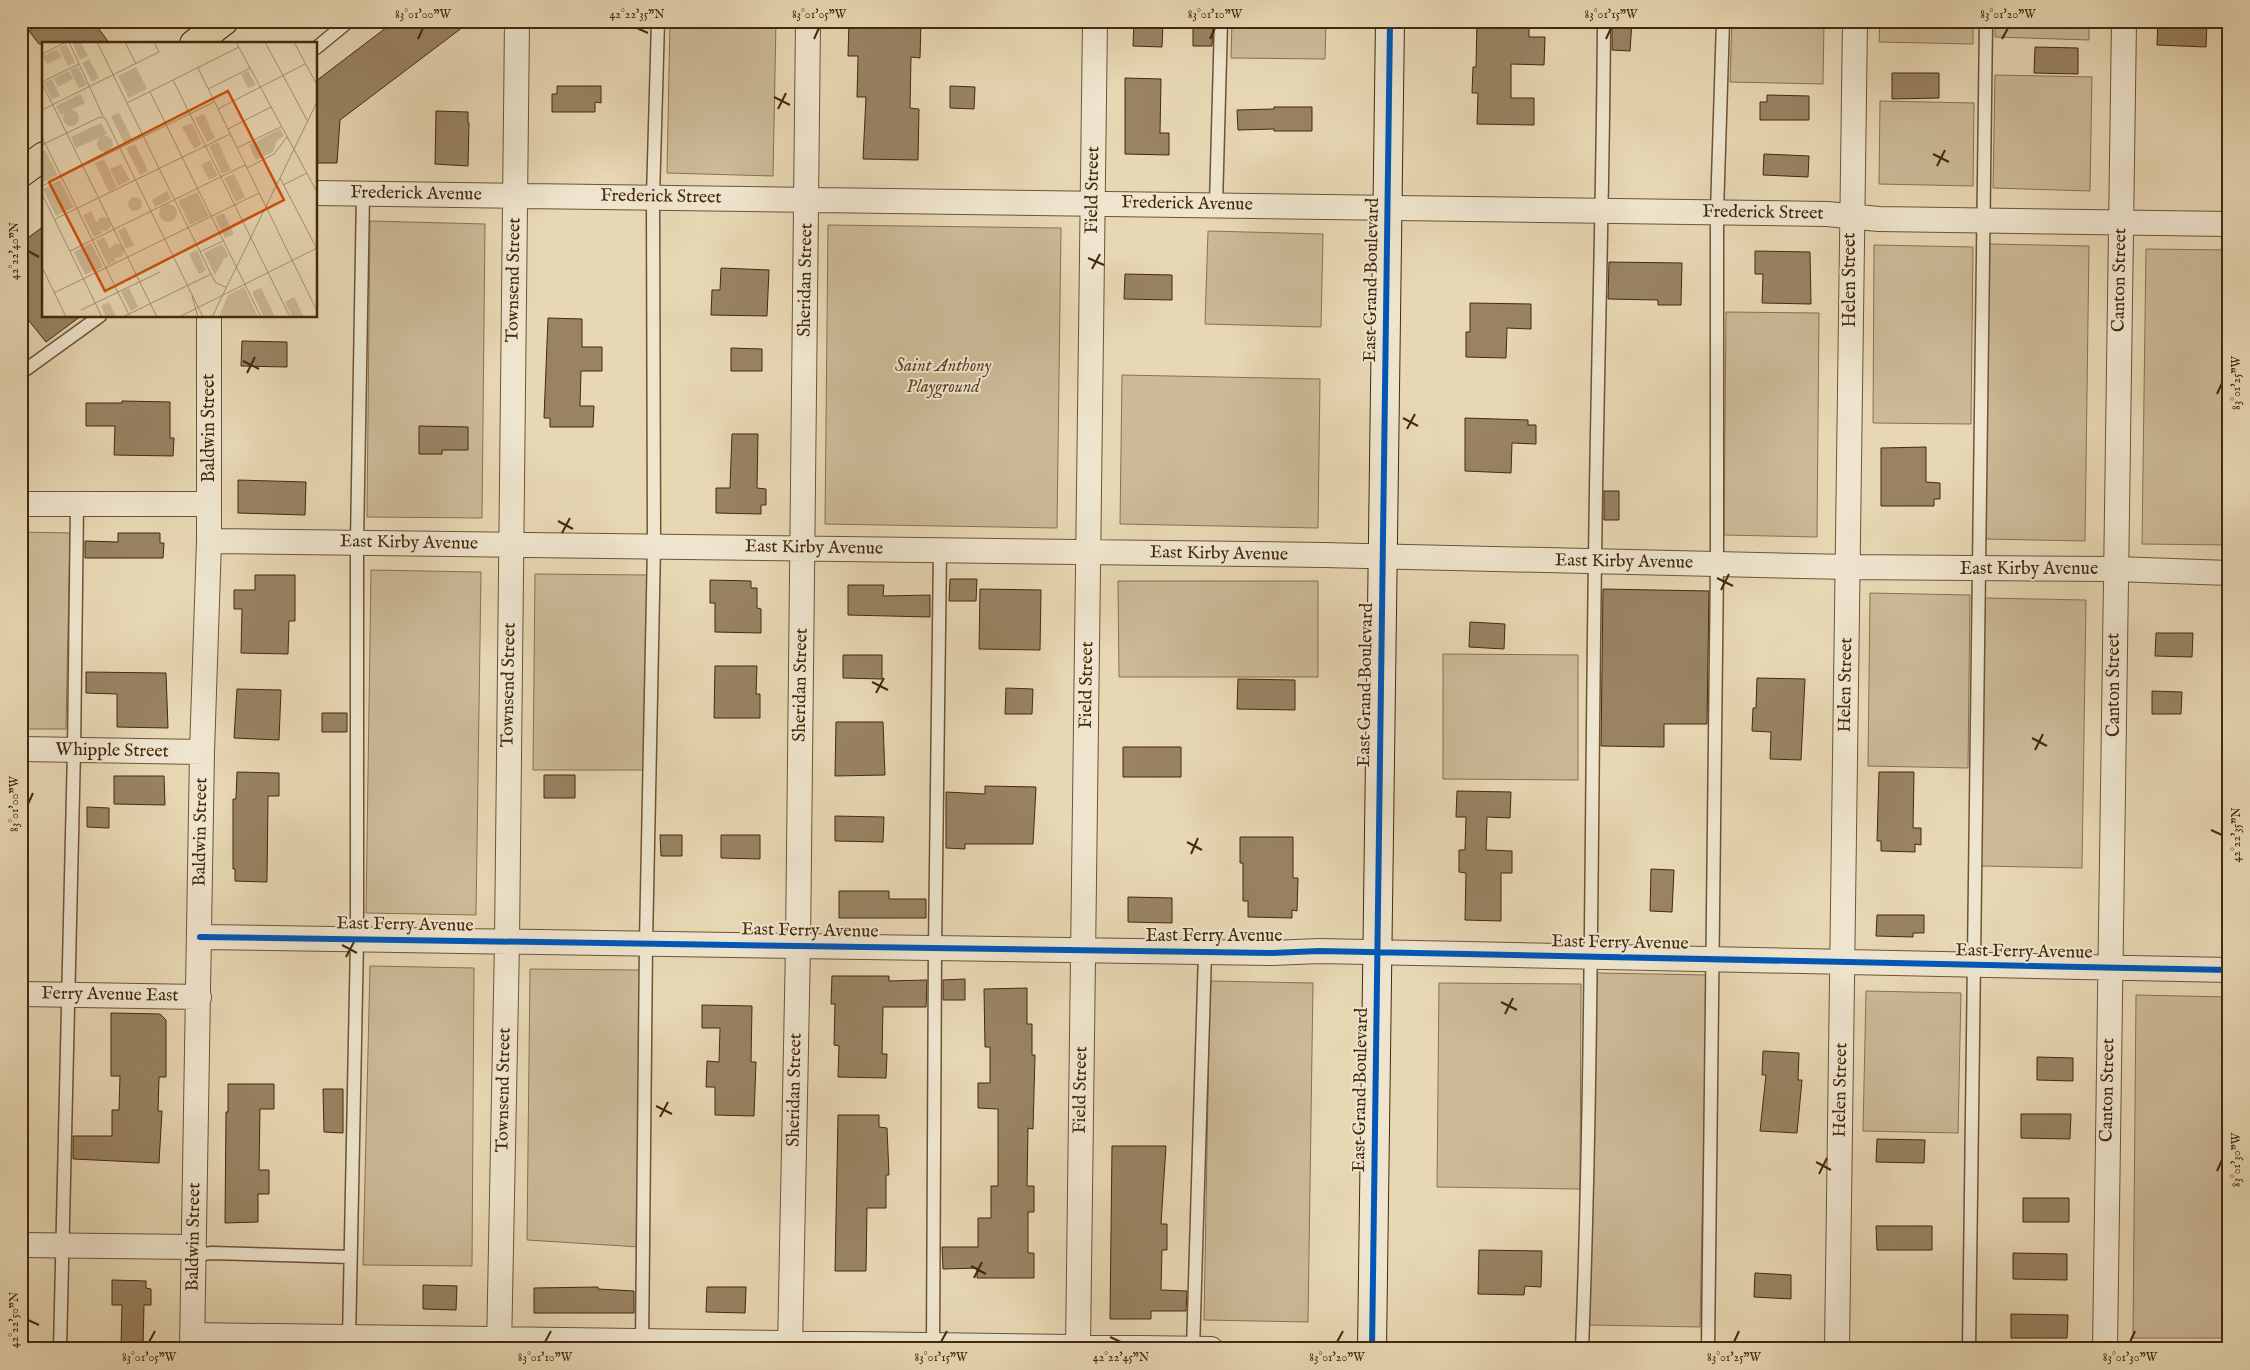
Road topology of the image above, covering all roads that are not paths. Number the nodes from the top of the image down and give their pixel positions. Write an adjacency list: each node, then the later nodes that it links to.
1 (349, 21): 13 (lane)
2 (517, 21): 18 (street, Townsend Street)
3 (658, 21): 19 (lane)
4 (808, 21): 20 (street, Sheridan Street)
5 (1095, 21): 21 (street, Field Street)
6 (1221, 21): 22 (lane)
7 (1390, 21): 23 (main road, East Grand Boulevard)
8 (1604, 21): 24 (lane)
9 (1723, 21): 25 (lane)
10 (1854, 21): 26 (street, Helen Street)
11 (1986, 21): 27 (lane)
12 (2124, 21): 28 (street, Canton Street)
13 (318, 46)
14 (42, 157): 15 (main road)
15 (21, 172)
16 (318, 193): 17 (street, Frederick Avenue)
17 (363, 194): 18 (street, Frederick Avenue); 37 (lane)
18 (515, 196): 19 (street, Frederick Street); 38 (street, Townsend Street)
19 (653, 197): 20 (street, Frederick Street); 39 (lane)
20 (806, 199): 21 (street, Frederick Avenue); 40 (street, Sheridan Street)
21 (1092, 202): 22 (street, Frederick Avenue); 42 (street, Field Street)
22 (1216, 204): 23 (street, Frederick Avenue)
23 (1388, 207): 24 (street, Frederick Street); 43 (main road, East Grand Boulevard)
24 (1603, 211): 25 (street, Frederick Street); 44 (lane)
25 (1717, 212): 26 (street, Frederick Street); 45 (lane)
26 (1850, 216): 27 (street, Frederick Street); 46 (street, Helen Street)
27 (1982, 220): 28 (street, Frederick Street); 47 (lane)
28 (2122, 222): 29 (street, Frederick Street); 48 (street, Canton Street)
29 (2229, 224)
30 (97, 318): 32 (lane)
31 (210, 318): 35 (street, Baldwin Street)
32 (21, 373)
33 (21, 504): 34 (street)
34 (77, 504): 35 (street); 51 (lane)
35 (208, 504): 36 (street, Baldwin Street)
36 (209, 541): 37 (street, East Kirby Avenue); 52 (street, Baldwin Street)
37 (357, 542): 38 (street, East Kirby Avenue); 54 (lane)
38 (511, 545): 39 (street, East Kirby Avenue); 55 (street, Townsend Street)
39 (654, 546): 40 (street, East Kirby Avenue); 56 (lane)
40 (802, 548): 41 (street, East Kirby Avenue); 57 (street, Sheridan Street)
41 (940, 550): 42 (street, East Kirby Avenue); 58 (lane)
42 (1088, 552): 43 (street, East Kirby Avenue); 59 (street, Field Street)
43 (1383, 556): 44 (street, East Kirby Avenue); 61 (main road, East Grand Boulevard)
44 (1595, 561): 45 (street, East Kirby Avenue); 62 (lane)
45 (1717, 564): 46 (street, East Kirby Avenue); 63 (lane)
46 (1848, 567): 47 (street, East Kirby Avenue); 64 (street, Helen Street)
47 (1978, 569): 48 (street, East Kirby Avenue); 65 (lane)
48 (2115, 569): 49 (street, East Kirby Avenue); 66 (street, Canton Street)
49 (2229, 573)
50 (21, 750): 51 (street, Whipple Street)
51 (74, 750): 52 (street, Whipple Street); 69 (lane)
52 (202, 752): 53 (street, Baldwin Street)
53 (200, 937): 54 (street, East Ferry Avenue); 70 (street, Baldwin Street)
54 (357, 940): 55 (street, East Ferry Avenue); 74 (lane)
55 (507, 942): 56 (street, East Ferry Avenue); 77 (street, Townsend Street)
56 (646, 943): 57 (street, East Ferry Avenue); 78 (lane)
57 (798, 946): 58 (street, East Ferry Avenue); 79 (street, Sheridan Street)
58 (935, 948): 59 (street, East Ferry Avenue); 80 (lane)
59 (1083, 950): 60 (street, East Ferry Avenue); 81 (street, Field Street)
60 (1205, 952): 61 (street, East Ferry Avenue); 83 (lane)
61 (1378, 953): 62 (street, East Ferry Avenue); 85 (main road, East Grand Boulevard)
62 (1592, 958): 63 (street, East Ferry Avenue); 86 (lane)
63 (1712, 961): 64 (street, East Ferry Avenue); 87 (lane)
64 (1842, 964): 65 (street, East Ferry Avenue); 88 (street, Helen Street)
65 (1976, 966): 66 (street, East Ferry Avenue); 89 (lane)
66 (2112, 969): 67 (street, East Ferry Avenue); 90 (street, Canton Street)
67 (2229, 970)
68 (21, 994): 69 (street, Ferry Avenue East)
69 (68, 995): 70 (street, Ferry Avenue East); 72 (lane)
70 (199, 997): 73 (street, Baldwin Street)
71 (21, 1245): 72 (street)
72 (62, 1245): 73 (street); 82 (lane)
73 (194, 1251): 74 (lane); 75 (street, Baldwin Street)
74 (350, 1257): 76 (lane)
75 (192, 1342): 76 (street)
76 (349, 1343): 77 (street)
77 (499, 1344): 78 (street)
78 (642, 1345): 79 (street)
79 (790, 1346): 80 (street)
80 (934, 1347): 81 (street)
81 (1078, 1348): 83 (street)
82 (60, 1349)
83 (1193, 1349): 84 (street)
84 (1211, 1349)
85 (1372, 1349)
86 (1582, 1349)
87 (1708, 1349)
88 (1837, 1349)
89 (1968, 1349)
90 (2104, 1349)

